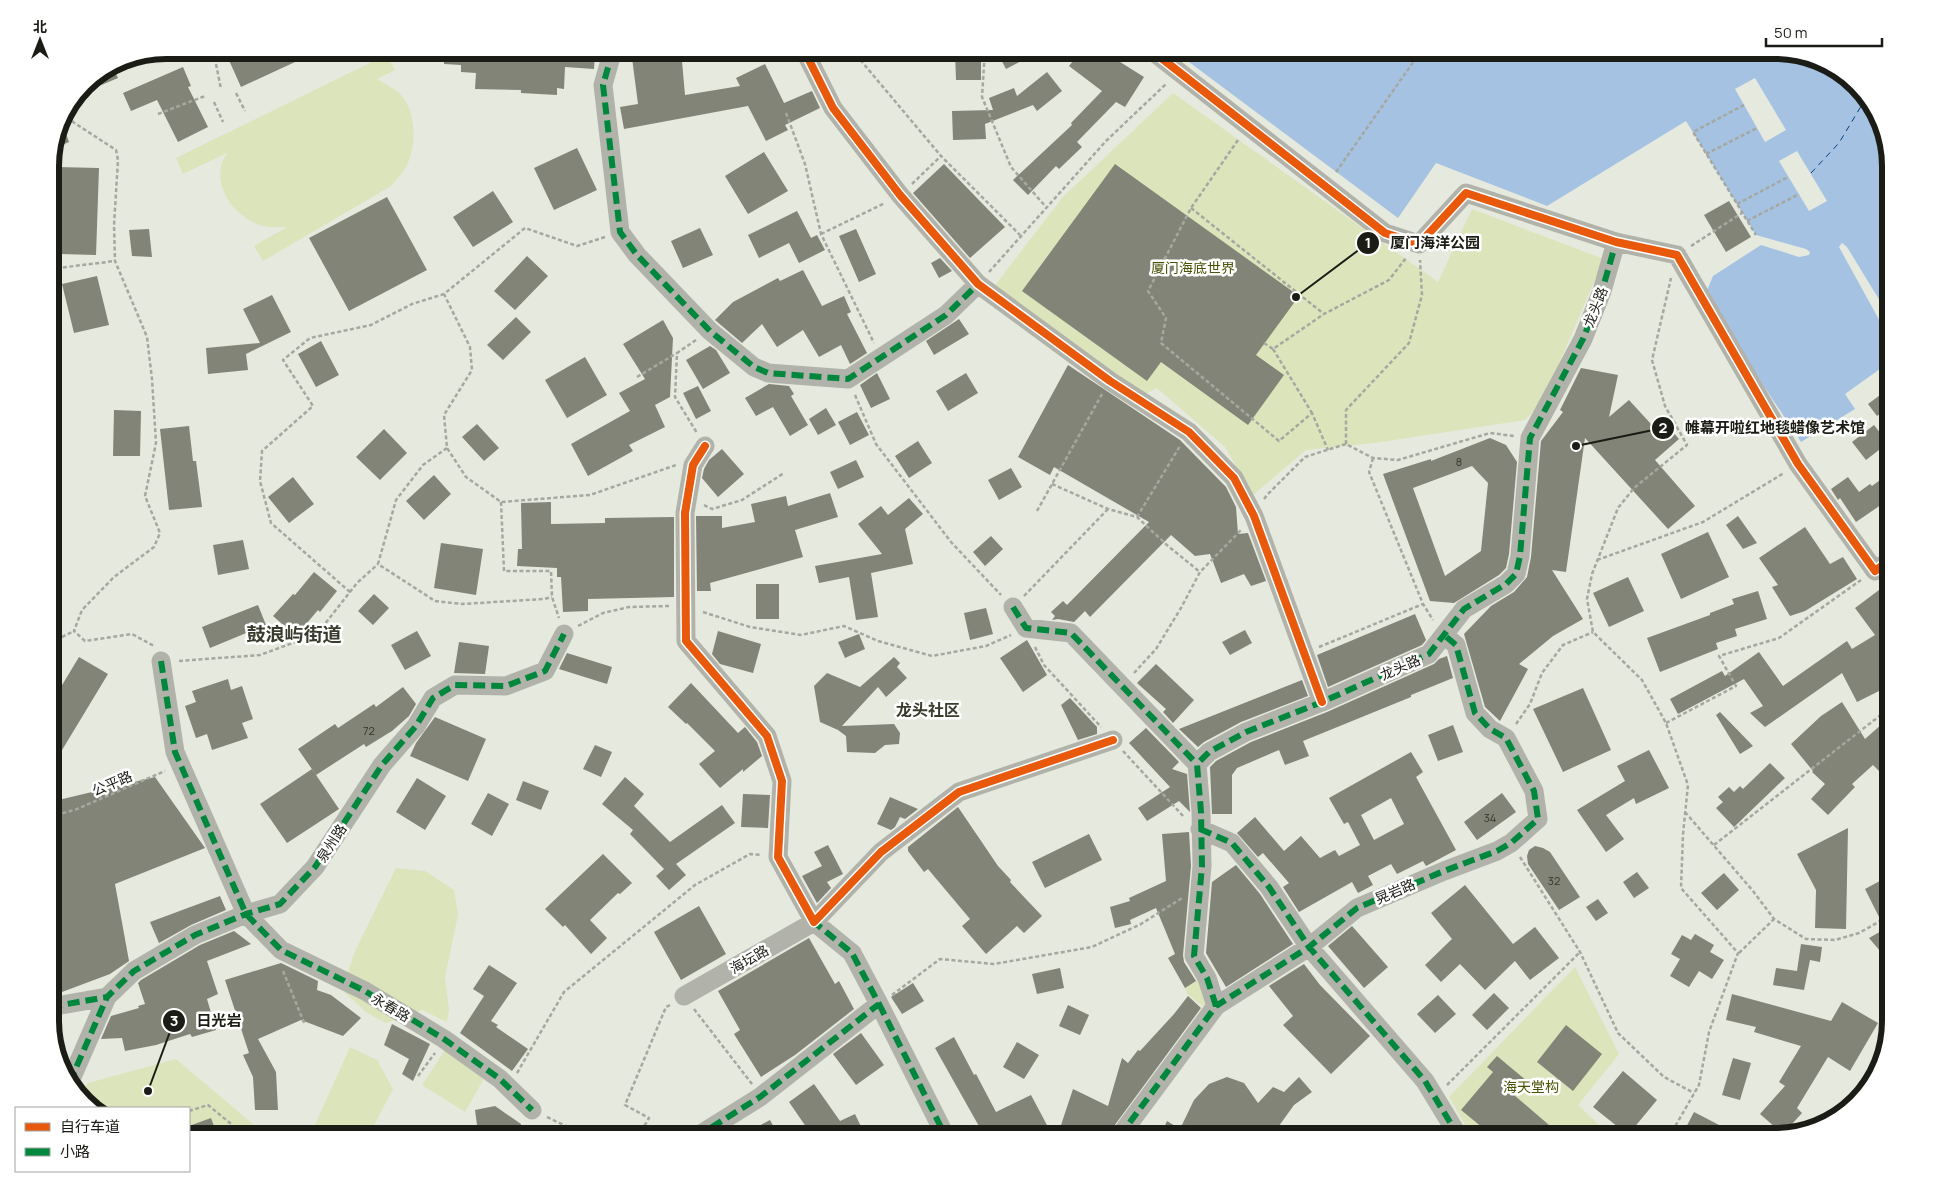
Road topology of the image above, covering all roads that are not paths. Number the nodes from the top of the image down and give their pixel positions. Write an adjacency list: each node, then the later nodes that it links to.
1 (610, 59): 5 (street)
2 (808, 59): 5 (street)
3 (1162, 59): 4 (street)
4 (1616, 242): 7 (street); 10 (street, 龙头路)
5 (978, 284): 12 (street)
6 (705, 446): 17 (street)
7 (1882, 566)
8 (1013, 607): 14 (street)
9 (564, 634): 16 (street, 泉州路)
10 (1444, 634): 12 (street, 龙头路); 18 (street, 晃岩路)
11 (167, 661): 16 (street)
12 (1322, 702): 14 (street, 龙头路)
13 (1113, 740): 17 (street, 海坛路)
14 (1197, 764): 15 (street)
15 (1200, 829): 18 (street); 23 (street)
16 (246, 914): 20 (street, 泉州路); 25 (street, 永春路)
17 (814, 922): 19 (street, 海坛路); 21 (street)
18 (1309, 947): 23 (street, 晃岩路); 29 (street)
19 (684, 996)
20 (107, 997): 22 (street); 24 (street)
21 (880, 1004): 26 (street); 27 (street)
22 (59, 1005)
23 (1216, 1006): 28 (street, 晃岩路)
24 (73, 1075)
25 (532, 1110)
26 (710, 1128)
27 (942, 1128)
28 (1126, 1128)
29 (1454, 1128)

